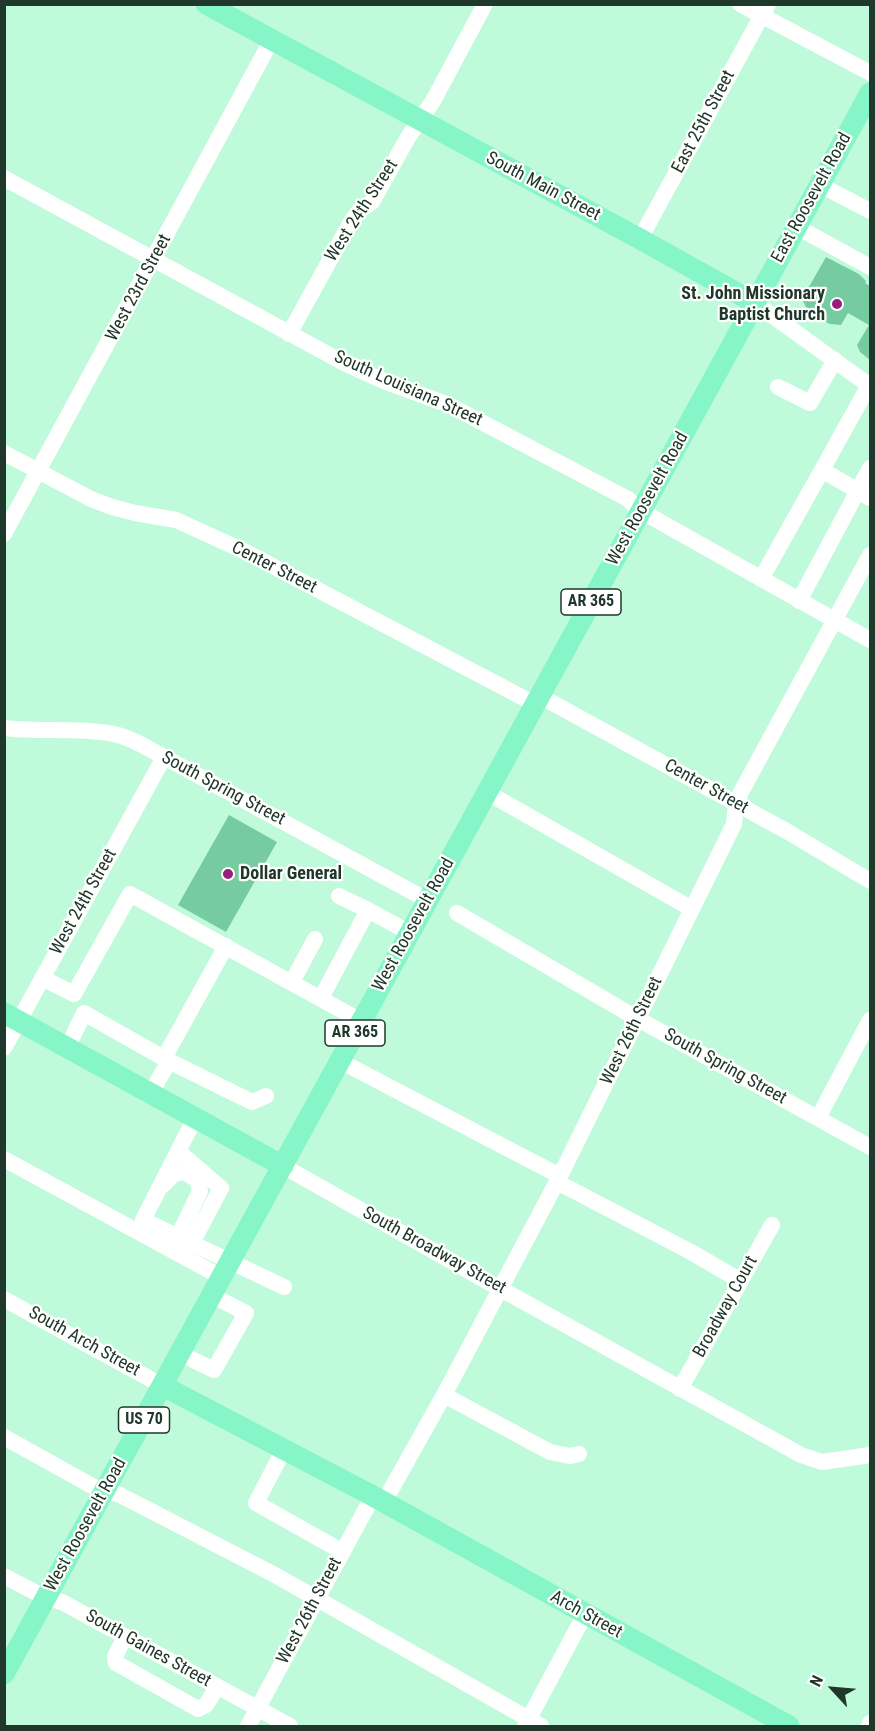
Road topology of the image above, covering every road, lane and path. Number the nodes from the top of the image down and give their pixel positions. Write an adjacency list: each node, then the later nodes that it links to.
1 (206, 4): 5 (main road, South Main Street)
2 (485, 4): 8 (street, West 24th Street)
3 (740, 4): 4 (street)
4 (765, 10): 6 (street); 13 (street, East 25th Street)
5 (271, 41): 8 (main road, South Main Street); 14 (street, West 23rd Street)
6 (870, 73)
7 (870, 93): 10 (main road, East Roosevelt Road / AR 365)
8 (420, 121): 13 (main road, South Main Street); 17 (street, West 24th Street)
9 (4, 178): 14 (street, South Louisiana Street)
10 (820, 185): 11 (street); 12 (main road, East Roosevelt Road / AR 365)
11 (870, 211)
12 (797, 227): 15 (street); 16 (main road, East Roosevelt Road / AR 365)
13 (640, 239): 16 (main road, South Main Street)
14 (154, 261): 17 (street, South Louisiana Street); 24 (street, West 23rd Street)
15 (870, 267)
16 (755, 303): 18 (street, South Main Street); 26 (main road, West Roosevelt Road / AR 365)
17 (289, 334): 26 (street, South Louisiana Street)
18 (835, 360): 19 (street, South Main Street); 20 (street)
19 (870, 386): 23 (street)
20 (778, 387)
21 (4, 453): 24 (street, Center Street)
22 (870, 468): 25 (street)
23 (822, 470): 25 (street); 29 (street)
24 (39, 471): 27 (street, West 23rd Street); 33 (street, Center Street)
25 (864, 495): 30 (street)
26 (641, 511): 29 (street, South Louisiana Street); 33 (main road, West Roosevelt Road / AR 365)
27 (4, 534)
28 (870, 555): 31 (street, West 26th Street)
29 (761, 579): 30 (street, South Louisiana Street)
30 (799, 601): 31 (street, South Louisiana Street)
31 (835, 621): 32 (street, South Louisiana Street); 37 (street, West 26th Street)
32 (870, 640)
33 (537, 700): 36 (main road, West Roosevelt Road / AR 365); 37 (street, Center Street)
34 (4, 728): 35 (street, South Spring Street)
35 (164, 757): 40 (street, South Spring Street); 47 (street, West 24th Street)
36 (488, 794): 40 (main road, West Roosevelt Road / AR 365); 41 (street)
37 (736, 804): 38 (street, Center Street); 41 (street, West 26th Street)
38 (870, 881)
39 (339, 896): 42 (street)
40 (427, 900): 44 (main road, West Roosevelt Road / AR 365)
41 (693, 909): 53 (street, West 26th Street)
42 (368, 910): 44 (street); 50 (street)
43 (457, 913): 53 (street, South Spring Street)
44 (410, 933): 55 (main road, West Roosevelt Road / AR 365)
45 (315, 939): 48 (street)
46 (226, 946): 48 (street); 49 (street); 58 (street)
47 (42, 978): 49 (street); 52 (street, West 24th Street)
48 (291, 982): 50 (street)
49 (74, 994): 51 (street)
50 (321, 998): 55 (street)
51 (84, 1014): 56 (street); 58 (street)
52 (12, 1017): 56 (main road, South Broadway Street); 57 (street, West 24th Street)
53 (639, 1019): 63 (street, South Spring Street); 68 (street, West 26th Street)
54 (870, 1020): 63 (street)
55 (361, 1021): 59 (main road, West Roosevelt Road / AR 365)
56 (68, 1046): 60 (main road, South Broadway Street)
57 (4, 1048)
58 (166, 1060): 60 (street); 61 (street)
59 (340, 1061): 67 (main road, West Roosevelt Road / AR 365); 68 (street)
60 (151, 1093): 62 (main road, South Broadway Street)
61 (266, 1096)
62 (195, 1118): 65 (street); 67 (main road, South Broadway Street)
63 (818, 1118): 64 (street, South Spring Street)
64 (870, 1147)
65 (179, 1152): 69 (street); 71 (street)
66 (4, 1159): 69 (street)
67 (283, 1166): 72 (main road, West Roosevelt Road / US 70); 75 (street, South Broadway Street)
68 (559, 1179): 73 (street); 75 (street, West 26th Street)
69 (143, 1219): 71 (street); 71 (street); 72 (street)
70 (772, 1225): 73 (street, Broadway Court)
71 (185, 1240): 72 (street)
72 (222, 1278): 74 (street); 77 (main road, West Roosevelt Road / US 70); 77 (street)
73 (741, 1281): 79 (street, Broadway Court)
74 (284, 1287)
75 (499, 1288): 79 (street, South Broadway Street); 80 (street, West 26th Street)
76 (4, 1299): 78 (street, South Arch Street)
77 (181, 1354): 78 (main road, West Roosevelt Road / US 70)
78 (163, 1386): 82 (main road, Arch Street); 85 (main road, West Roosevelt Road / US 70)
79 (680, 1389): 84 (street, South Broadway Street)
80 (444, 1395): 83 (street); 86 (street, West 26th Street)
81 (4, 1437): 85 (street)
82 (284, 1449): 86 (main road, Arch Street); 87 (street)
83 (579, 1454)
84 (870, 1455)
85 (106, 1489): 89 (main road, West Roosevelt Road / US 70); 90 (street)
86 (379, 1499): 87 (street, West 26th Street); 91 (main road, Arch Street)
87 (343, 1552): 90 (street, West 26th Street)
88 (4, 1576): 89 (street, South Gaines Street)
89 (46, 1598): 92 (street, South Gaines Street); 93 (main road, West Roosevelt Road / US 70)
90 (317, 1599): 95 (street, West 26th Street); 96 (street)
91 (585, 1614): 96 (street); 99 (main road, Arch Street)
92 (125, 1636): 94 (street, South Gaines Street); 94 (street)
93 (4, 1674)
94 (217, 1687): 95 (street, South Gaines Street)
95 (258, 1709): 97 (street, West 26th Street); 98 (street, South Gaines Street)
96 (531, 1724)
97 (248, 1726)
98 (290, 1726)
99 (789, 1726)

